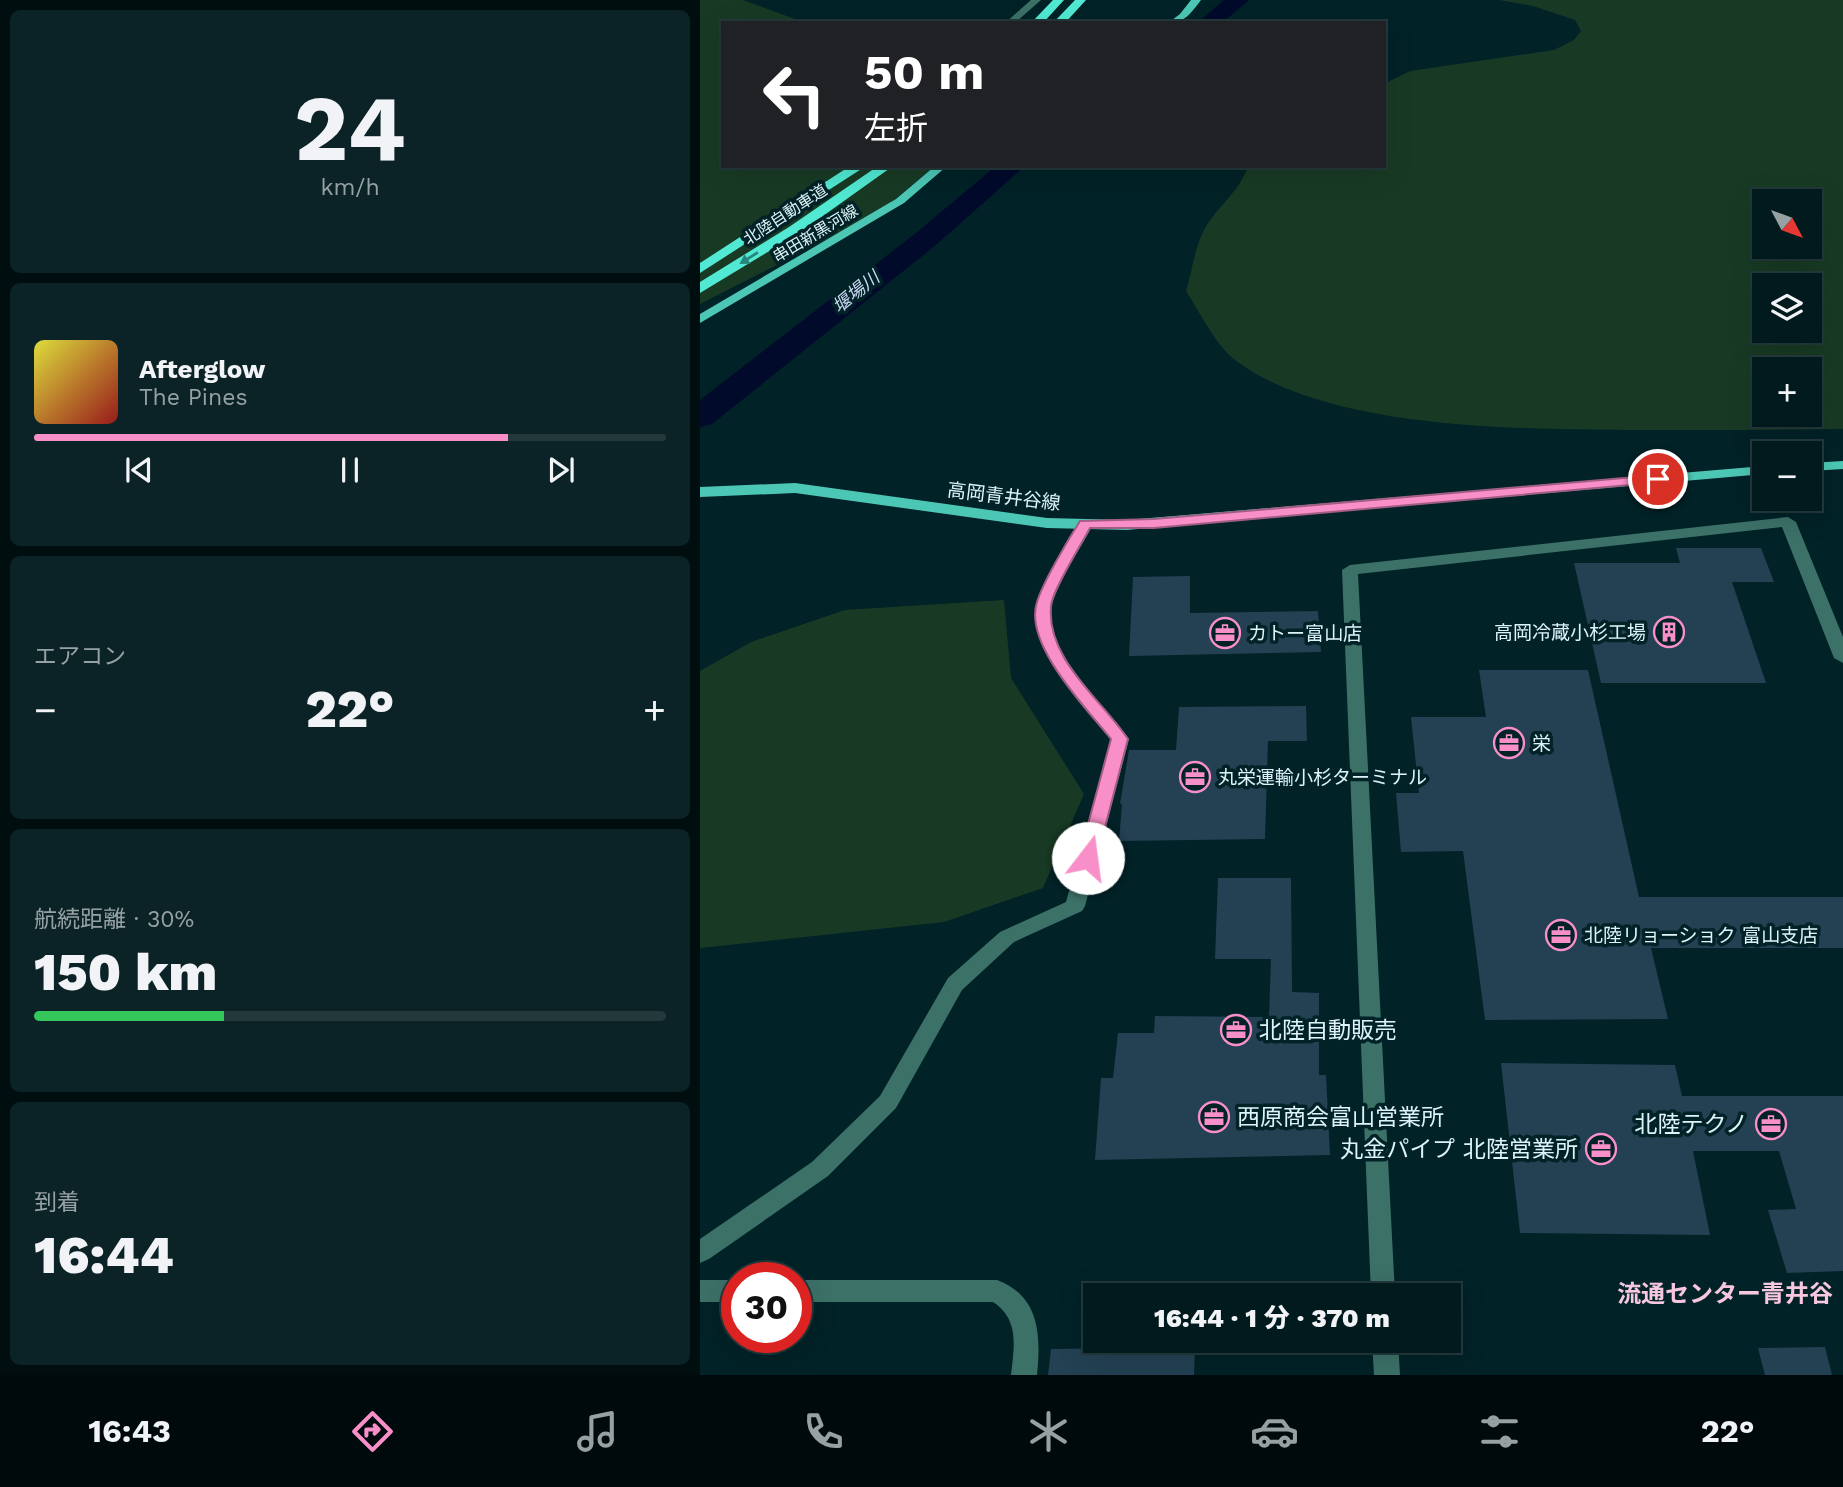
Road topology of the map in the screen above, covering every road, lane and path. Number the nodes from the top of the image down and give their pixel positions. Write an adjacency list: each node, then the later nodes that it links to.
1 (1036, 0): 5 (street)
2 (1059, 0): 6 (highway)
3 (1081, 0): 7 (highway)
4 (1196, 0): 8 (main road)
5 (1011, 21)
6 (1038, 21)
7 (1060, 21)
8 (1175, 21)
9 (857, 168): 12 (highway, 北陸自動車道)
10 (884, 168): 13 (highway, 北陸自動車道, one-way to 13)
11 (940, 168): 14 (main road, 串田新黒河線)
12 (700, 269)
13 (700, 288)
14 (700, 319)
15 (1843, 465): 16 (main road)
16 (1822, 466)
17 (1752, 471): 19 (main road, 高岡青井谷線)
18 (700, 492): 19 (main road, 高岡青井谷線)
19 (1085, 524): 21 (street)
20 (1843, 658): 22 (street)
21 (700, 1252)
22 (1382, 1283)
23 (700, 1291): 24 (street)
24 (721, 1291)
25 (812, 1291): 27 (street)
26 (1386, 1353): 28 (street)
27 (1024, 1375)
28 (1387, 1375)

